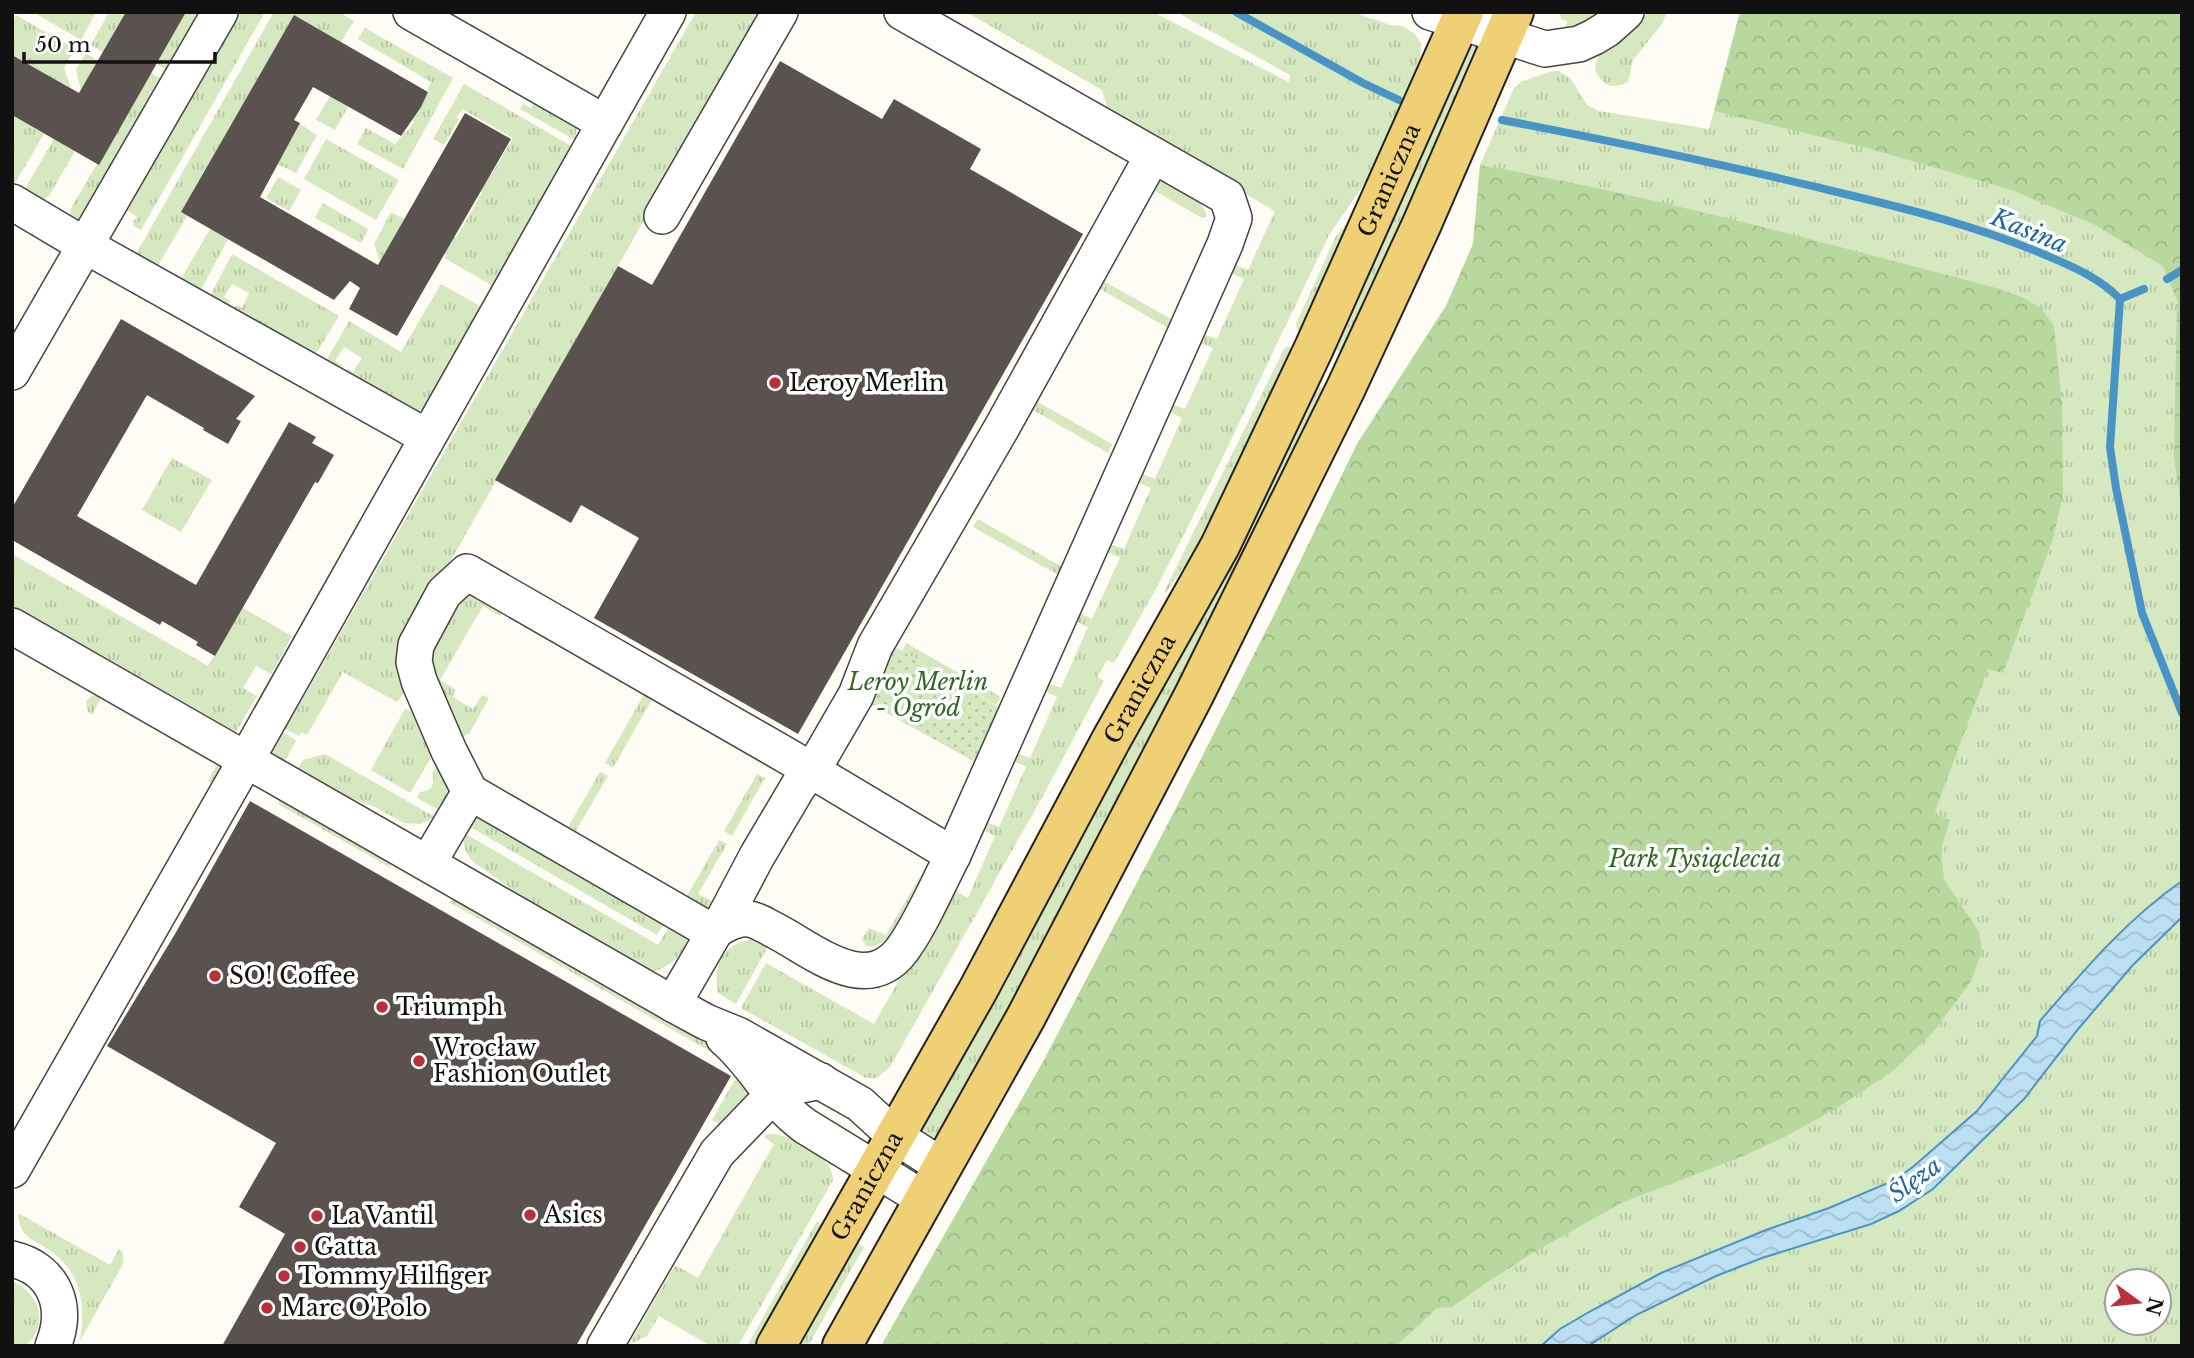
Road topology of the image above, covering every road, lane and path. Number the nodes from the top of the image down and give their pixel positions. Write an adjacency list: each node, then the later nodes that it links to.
1 (220, 12): 13 (street)
2 (411, 12): 9 (street)
3 (668, 12): 9 (street)
4 (779, 12): 12 (street)
5 (902, 12): 10 (street)
6 (1626, 12): 8 (street)
7 (1452, 15): 8 (street); 27 (main road, Graniczna)
8 (1509, 25): 30 (main road, Graniczna)
9 (605, 123): 15 (street)
10 (1153, 155): 18 (street); 20 (street)
11 (12, 202): 13 (street)
12 (662, 216)
13 (86, 246): 14 (street); 15 (street)
14 (12, 372)
15 (427, 437): 17 (street)
16 (12, 626): 17 (street)
17 (246, 760): 21 (street); 29 (street)
18 (812, 771): 19 (street); 20 (street); 22 (street)
19 (470, 792): 21 (street); 22 (street)
20 (953, 855): 22 (street)
21 (428, 863): 23 (street)
22 (716, 930): 23 (street)
23 (673, 1004): 24 (street)
24 (706, 1022): 25 (street); 26 (street)
25 (821, 1081): 26 (street); 27 (street)
26 (772, 1096): 28 (street); 33 (street)
27 (895, 1136): 28 (main road, Graniczna); 30 (street)
28 (876, 1169): 30 (street); 34 (main road, Graniczna)
29 (12, 1170)
30 (933, 1182): 35 (main road, Graniczna)
31 (12, 1259): 32 (street)
32 (53, 1346)
33 (605, 1346)
34 (776, 1346)
35 (842, 1346)

